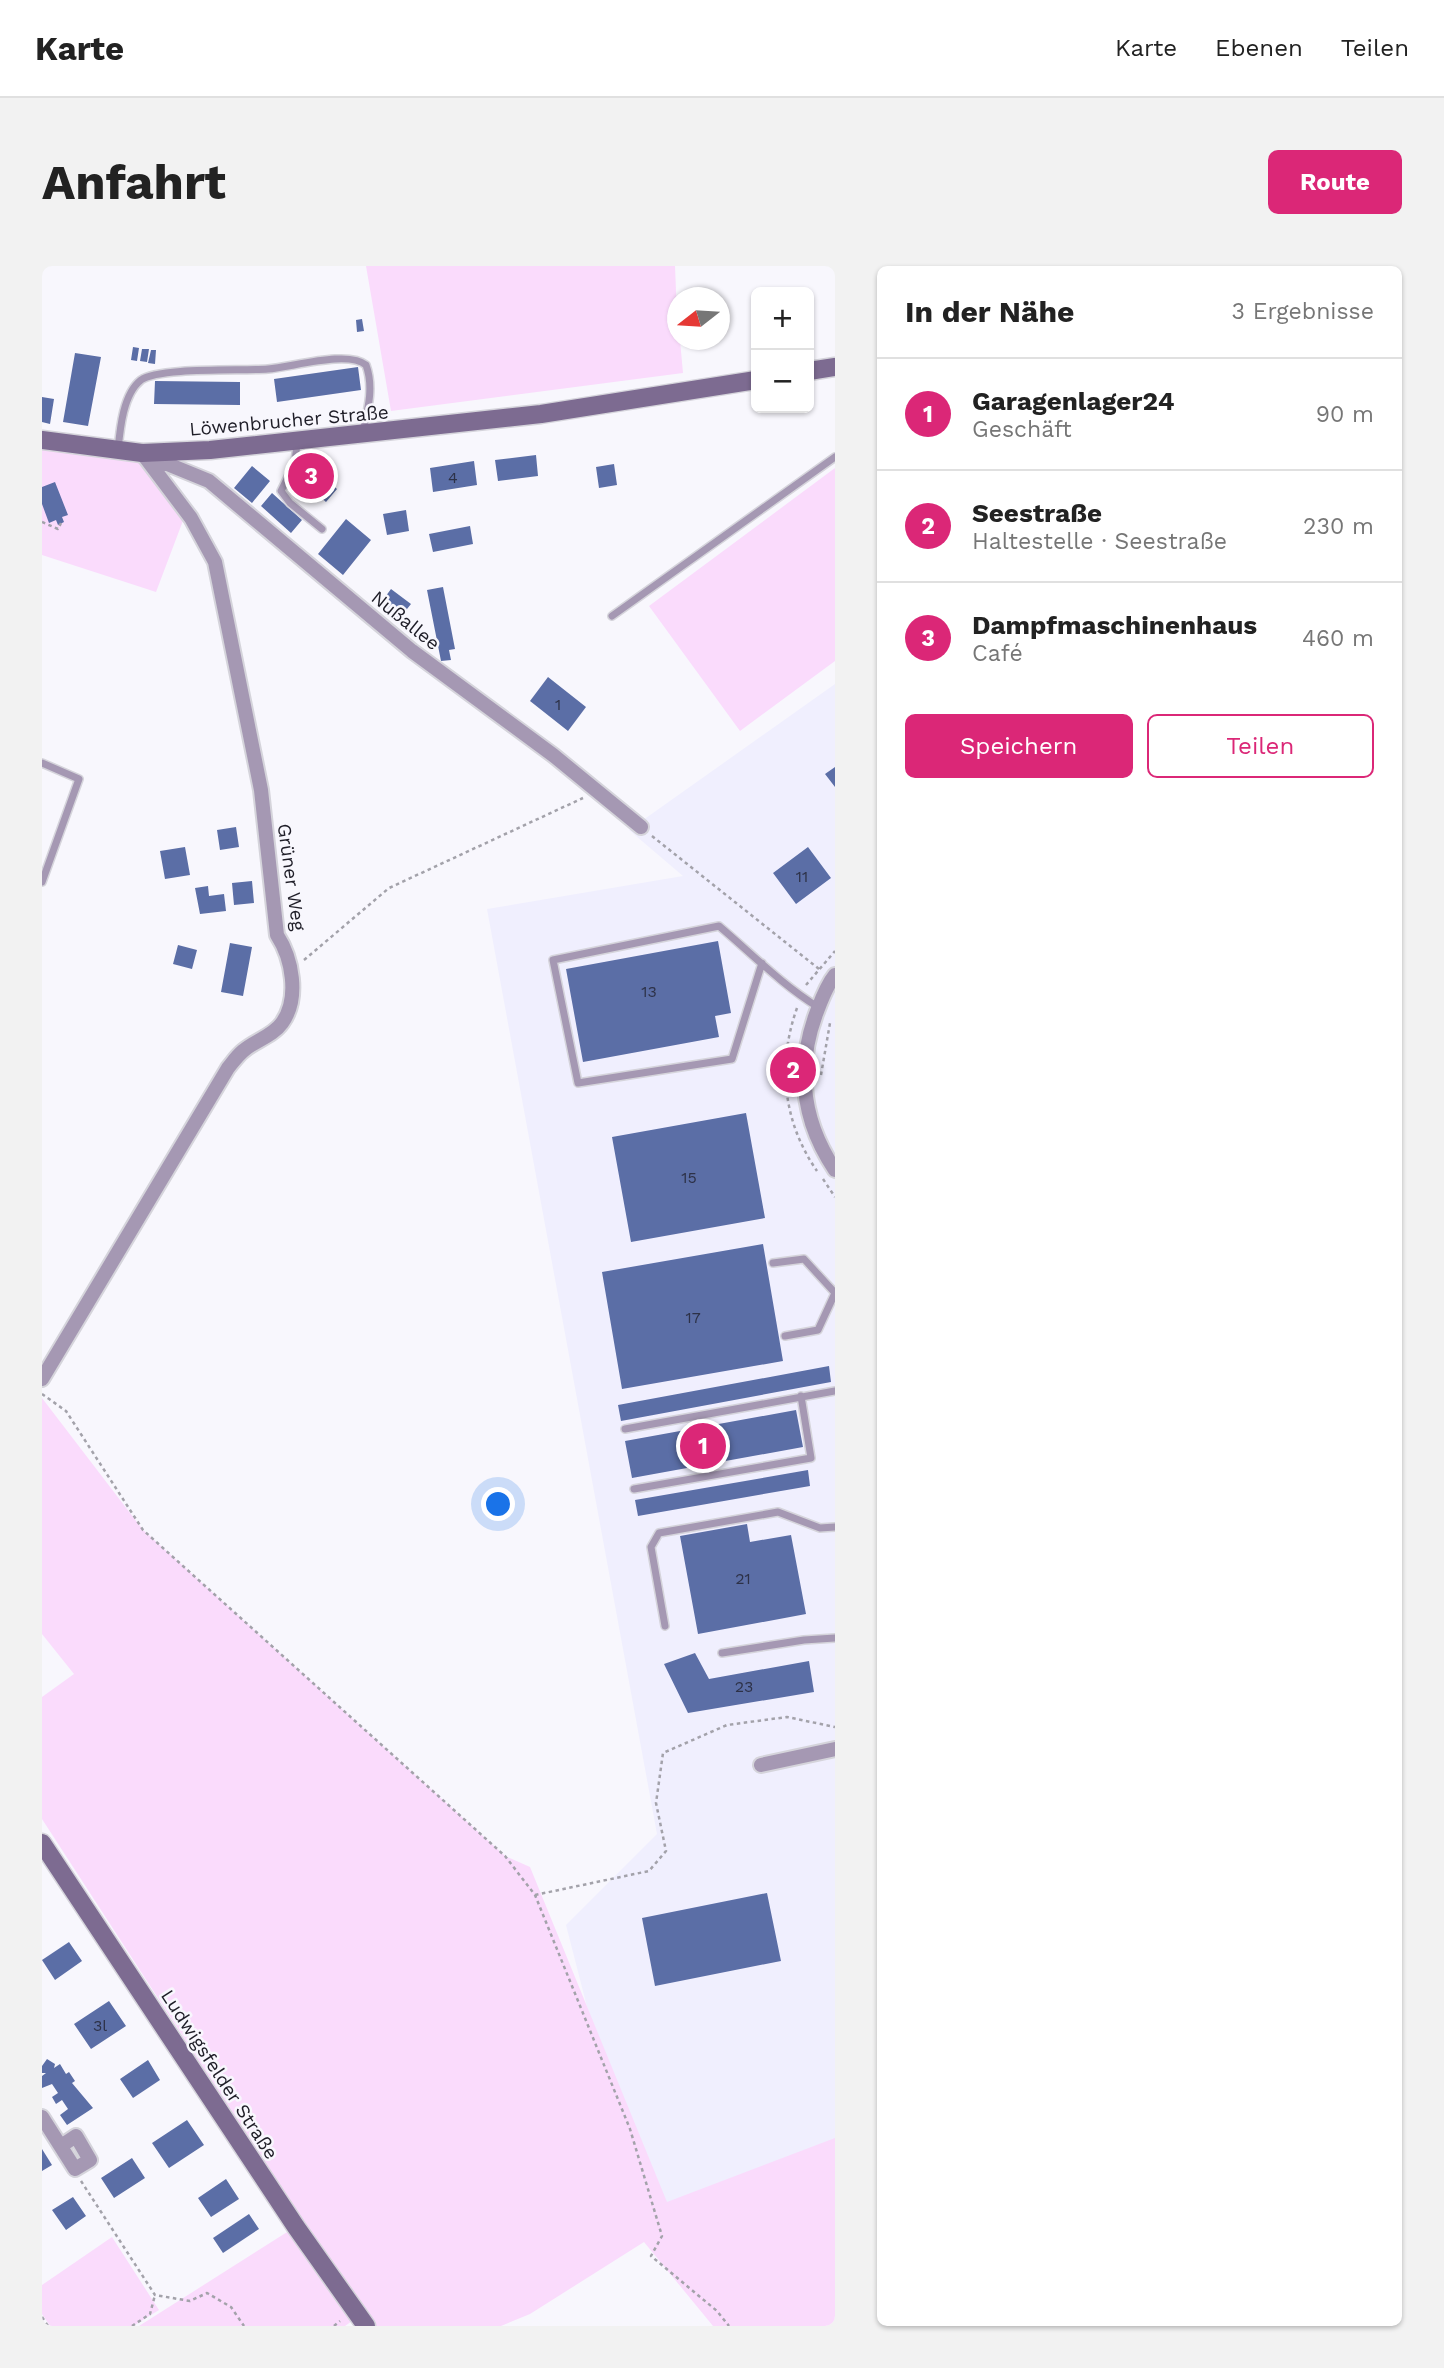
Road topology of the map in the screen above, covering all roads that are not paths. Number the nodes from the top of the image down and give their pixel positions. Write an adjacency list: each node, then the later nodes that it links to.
1 (835, 367): 2 (street)
2 (814, 370)
3 (751, 381): 4 (street, Löwenbrucher Straße)
4 (362, 435): 6 (street, Löwenbrucher Straße); 7 (lane)
5 (42, 440): 7 (street, Löwenbrucher Straße)
6 (297, 442): 8 (street, Löwenbrucher Straße); 10 (lane)
7 (117, 450): 8 (street, Löwenbrucher Straße)
8 (142, 453): 13 (street, Nußallee); 22 (street, Grüner Weg)
9 (835, 457): 11 (lane)
10 (321, 529)
11 (612, 616)
12 (42, 764): 14 (lane)
13 (641, 827)
14 (42, 882)
15 (762, 963): 15 (lane); 17 (lane)
16 (833, 977): 17 (street)
17 (826, 1009): 18 (street)
18 (835, 1170)
19 (773, 1263): 20 (lane)
20 (835, 1293): 21 (lane)
21 (785, 1336)
22 (42, 1379)
23 (835, 1391): 24 (lane)
24 (801, 1396): 25 (lane); 26 (lane)
25 (625, 1429)
26 (634, 1489)
27 (835, 1527): 28 (lane)
28 (666, 1626)
29 (835, 1638): 30 (lane)
30 (722, 1653)
31 (835, 1749): 32 (street)
32 (761, 1765)
33 (42, 1843): 36 (street, Ludwigsfelder Straße)
34 (42, 2117): 35 (street)
35 (75, 2169)
36 (366, 2326)

